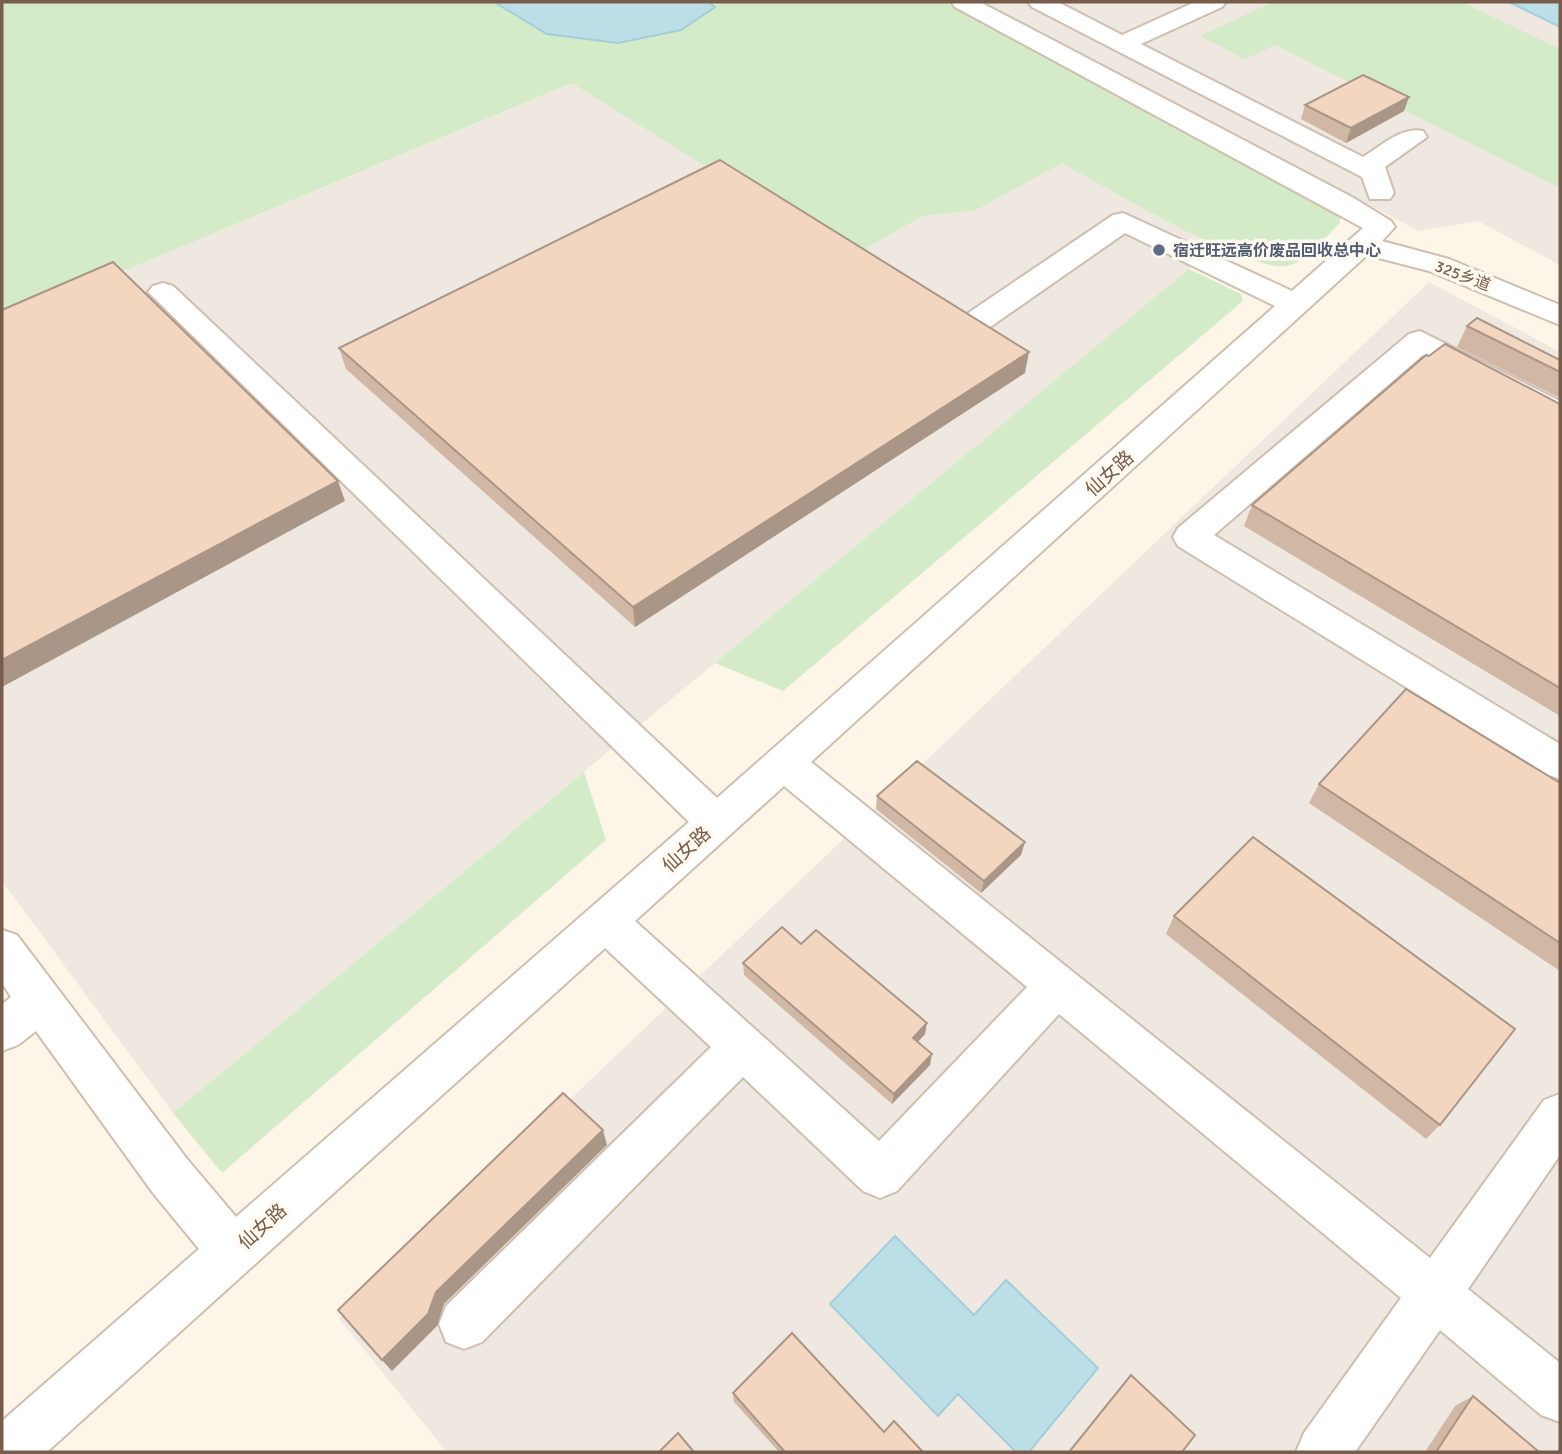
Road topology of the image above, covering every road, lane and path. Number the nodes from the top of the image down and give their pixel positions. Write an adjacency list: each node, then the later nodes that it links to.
1 (963, 2): 7 (street, 325乡道)
2 (1040, 2): 4 (street)
3 (1214, 2): 4 (street)
4 (1122, 44): 6 (street)
5 (1414, 137): 6 (street)
6 (1372, 172): 7 (street)
7 (1372, 236): 9 (street, 仙女路); 10 (street, 325乡道)
8 (163, 292): 15 (street)
9 (1296, 305): 11 (street); 13 (street, 仙女路)
10 (1560, 316)
11 (972, 325)
12 (1560, 414): 14 (street)
13 (784, 763): 15 (street, 仙女路); 18 (street)
14 (1560, 763)
15 (716, 822): 16 (street, 仙女路)
16 (606, 921): 21 (street); 23 (street, 仙女路)
17 (2, 949): 19 (street)
18 (1057, 986): 21 (street); 24 (street)
19 (40, 1001): 20 (street); 23 (street)
20 (2, 1030)
21 (742, 1047): 25 (street)
22 (1560, 1116): 24 (street)
23 (233, 1251): 27 (street, 仙女路)
24 (1435, 1294): 26 (street); 28 (street)
25 (464, 1324)
26 (1560, 1396)
27 (7, 1452)
28 (1323, 1452)

